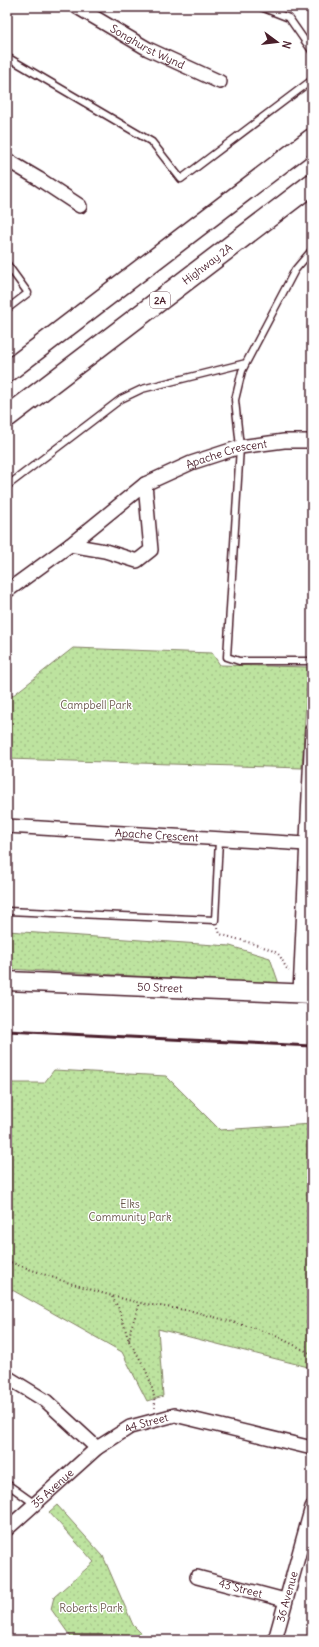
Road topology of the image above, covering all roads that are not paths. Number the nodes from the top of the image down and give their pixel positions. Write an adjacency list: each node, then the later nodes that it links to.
1 (77, 7): 6 (street, Songhurst Wynd)
2 (262, 7): 3 (lane)
3 (312, 51)
4 (7, 57): 5 (lane)
5 (312, 80)
6 (220, 82)
7 (312, 139): 15 (main road)
8 (7, 160): 10 (street)
9 (312, 184): 16 (main road, Highway 2A / 2A)
10 (80, 206)
11 (312, 250): 14 (lane)
12 (7, 264): 13 (lane)
13 (7, 309)
14 (246, 363): 18 (lane); 20 (lane)
15 (7, 372)
16 (7, 417)
17 (312, 441): 18 (street, Apache Crescent)
18 (240, 447): 19 (street, Apache Crescent); 23 (lane)
19 (145, 484): 21 (street, Apache Crescent); 21 (street)
20 (7, 486)
21 (70, 545): 22 (street, Apache Crescent)
22 (7, 591)
23 (312, 661)
24 (312, 730): 27 (street)
25 (7, 826): 26 (street, Apache Crescent)
26 (219, 840): 27 (street, Apache Crescent); 28 (lane)
27 (306, 844): 30 (street)
28 (7, 911)
29 (7, 981): 30 (main road, 50 Street)
30 (304, 988)
31 (7, 1377): 32 (street)
32 (97, 1448): 33 (street, 44 Street); 35 (street, 35 Avenue)
33 (312, 1448)
34 (7, 1484): 35 (lane)
35 (35, 1504): 37 (street, 35 Avenue)
36 (312, 1507): 39 (street, 36 Avenue)
37 (7, 1529)
38 (197, 1577): 39 (street, 43 Street)
39 (285, 1600): 40 (street, 36 Avenue)
40 (275, 1640)

